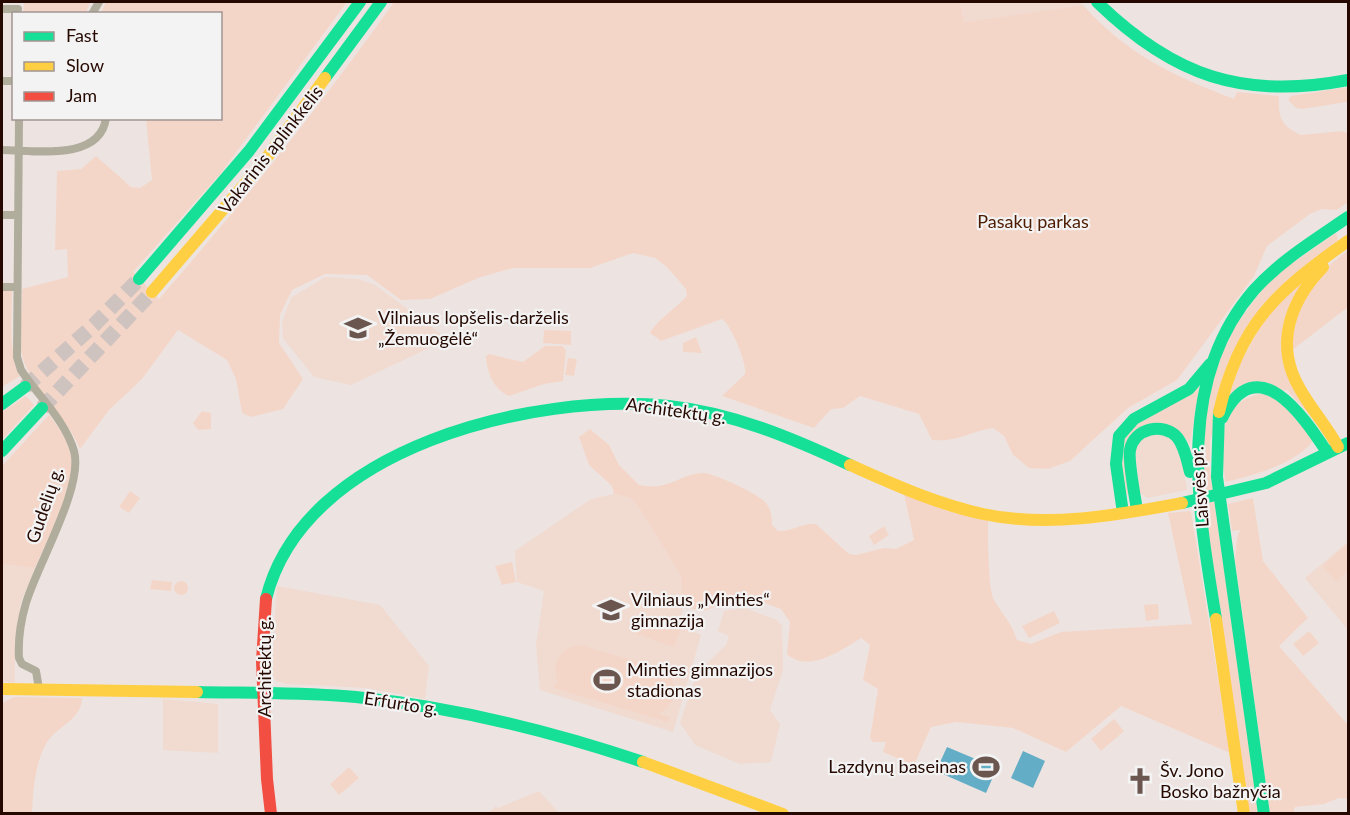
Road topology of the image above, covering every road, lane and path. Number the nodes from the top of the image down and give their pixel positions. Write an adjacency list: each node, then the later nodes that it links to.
1 (360, 2): 15 (main road, Vakarinis aplinkkelis)
2 (381, 2): 18 (main road, Vakarinis aplinkkelis)
3 (1096, 2): 6 (main road)
4 (14, 7): 5 (street)
5 (2, 9)
6 (1348, 80)
7 (19, 120): 10 (street, Gudelių g.)
8 (105, 120): 10 (street)
9 (2, 150): 10 (street)
10 (18, 150): 12 (street, Gudelių g.)
11 (2, 215): 12 (street)
12 (16, 215): 17 (street, Gudelių g.)
13 (1348, 216): 19 (main road, Laisvės pr.)
14 (1348, 242): 23 (main road, Laisvės pr.); 24 (main road)
15 (139, 279)
16 (2, 287): 17 (street)
17 (17, 287): 29 (street, Gudelių g.)
18 (152, 292)
19 (1215, 358): 26 (main road, Laisvės pr.); 28 (main road)
20 (2, 398): 21 (main road)
21 (2, 404)
22 (42, 408): 25 (main road)
23 (1216, 430): 24 (main road); 35 (main road, Laisvės pr.)
24 (1338, 447): 27 (main road, Architektų g.)
25 (2, 451)
26 (1196, 489): 27 (main road); 34 (main road, Laisvės pr.)
27 (1137, 510): 28 (main road, Architektų g.)
28 (1123, 513): 31 (main road, Architektų g.)
29 (39, 689): 30 (main road, Erfurto g.); 31 (main road, Erfurto g.)
30 (2, 690)
31 (264, 693): 32 (main road, Architektų g.); 33 (main road, Erfurto g.)
32 (271, 813)
33 (783, 813)
34 (1244, 813)
35 (1264, 813)

